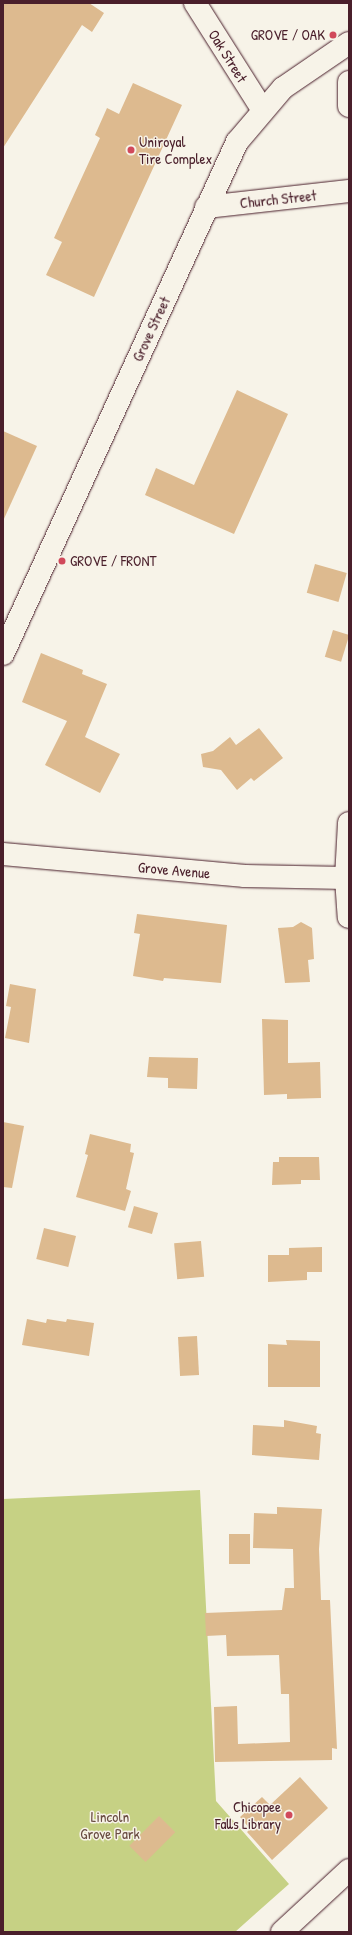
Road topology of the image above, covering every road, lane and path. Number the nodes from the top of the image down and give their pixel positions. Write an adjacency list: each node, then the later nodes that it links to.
1 (195, 3): 5 (main road, Oak Street)
2 (349, 43): 5 (main road, Grove Street)
3 (349, 82): 4 (main road)
4 (349, 106)
5 (262, 109): 7 (main road, Grove Street)
6 (349, 191): 7 (main road, Church Street)
7 (206, 207): 8 (main road, Grove Street)
8 (3, 654)
9 (349, 823): 11 (main road)
10 (3, 854): 11 (main road, Grove Avenue)
11 (346, 878): 12 (main road)
12 (349, 917)
13 (349, 1870): 14 (main road)
14 (282, 1932)

